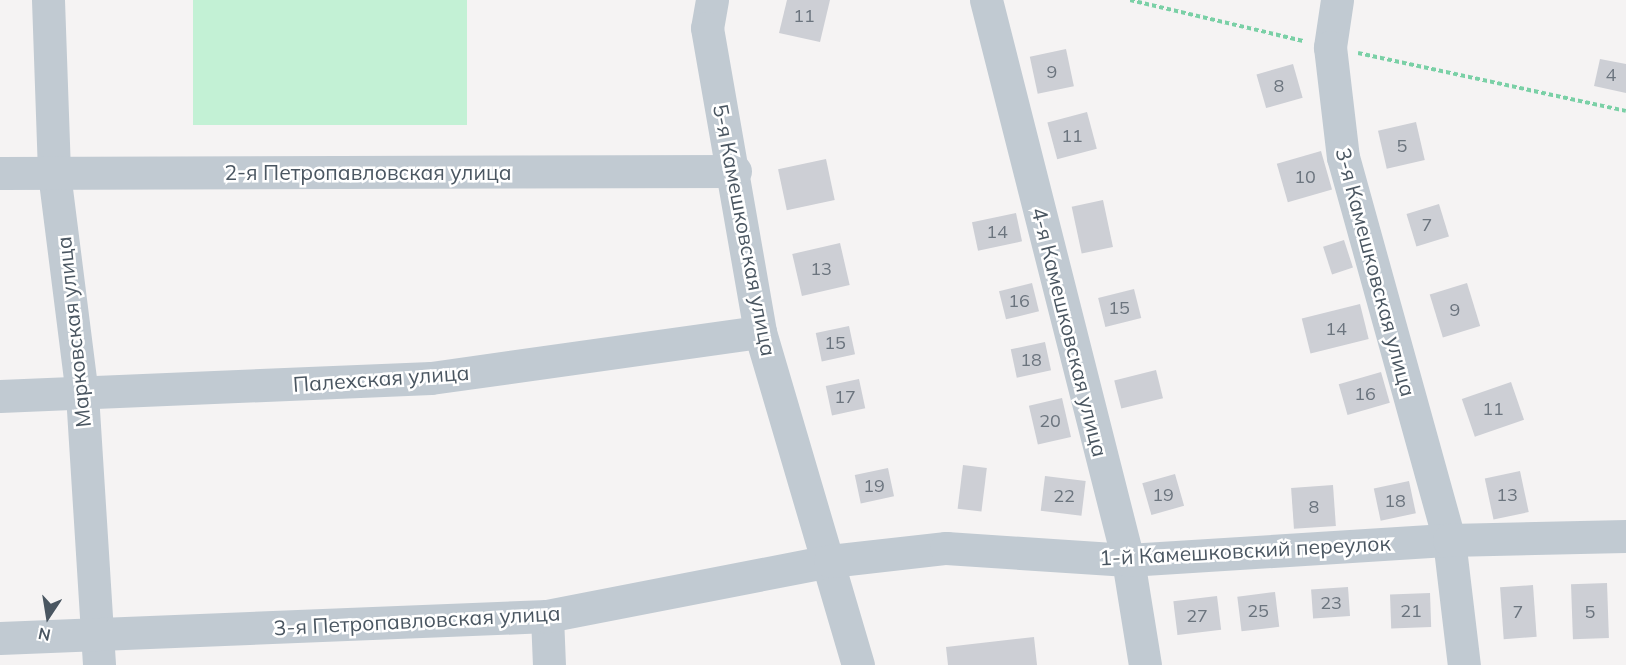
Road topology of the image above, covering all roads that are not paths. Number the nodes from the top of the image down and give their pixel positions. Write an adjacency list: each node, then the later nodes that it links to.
1 (48, 0): 7 (street, Марковская улица)
2 (712, 0): 5 (street, 5-я Камешковская улица)
3 (986, 0): 13 (street, 4-я Камешковская улица)
4 (1337, 0): 12 (street, 3-я Камешковская улица)
5 (735, 171): 7 (street, 2-я Петропавловская улица); 8 (street, 5-я Камешковская улица)
6 (0, 173): 7 (street, 2-я Петропавловская улица)
7 (54, 173): 9 (street, Марковская улица)
8 (760, 332): 9 (street, Палехская улица); 14 (street, 5-я Камешковская улица)
9 (82, 394): 10 (street, Палехская улица); 17 (street, Марковская улица)
10 (0, 396)
11 (1626, 536): 12 (street, 1-й Камешковский переулок)
12 (1449, 540): 13 (street, 1-й Камешковский переулок); 21 (street, 3-я Камешковская улица)
13 (1128, 560): 14 (street, 1-й Камешковский переулок); 20 (street, 4-я Камешковская улица)
14 (830, 561): 15 (street, 3-я Петропавловская улица); 19 (street, 5-я Камешковская улица)
15 (547, 616): 17 (street, 3-я Петропавловская улица); 18 (street)
16 (0, 639): 17 (street, 3-я Петропавловская улица)
17 (98, 651)
18 (549, 665)
19 (858, 665)
20 (1145, 665)
21 (1464, 665)

